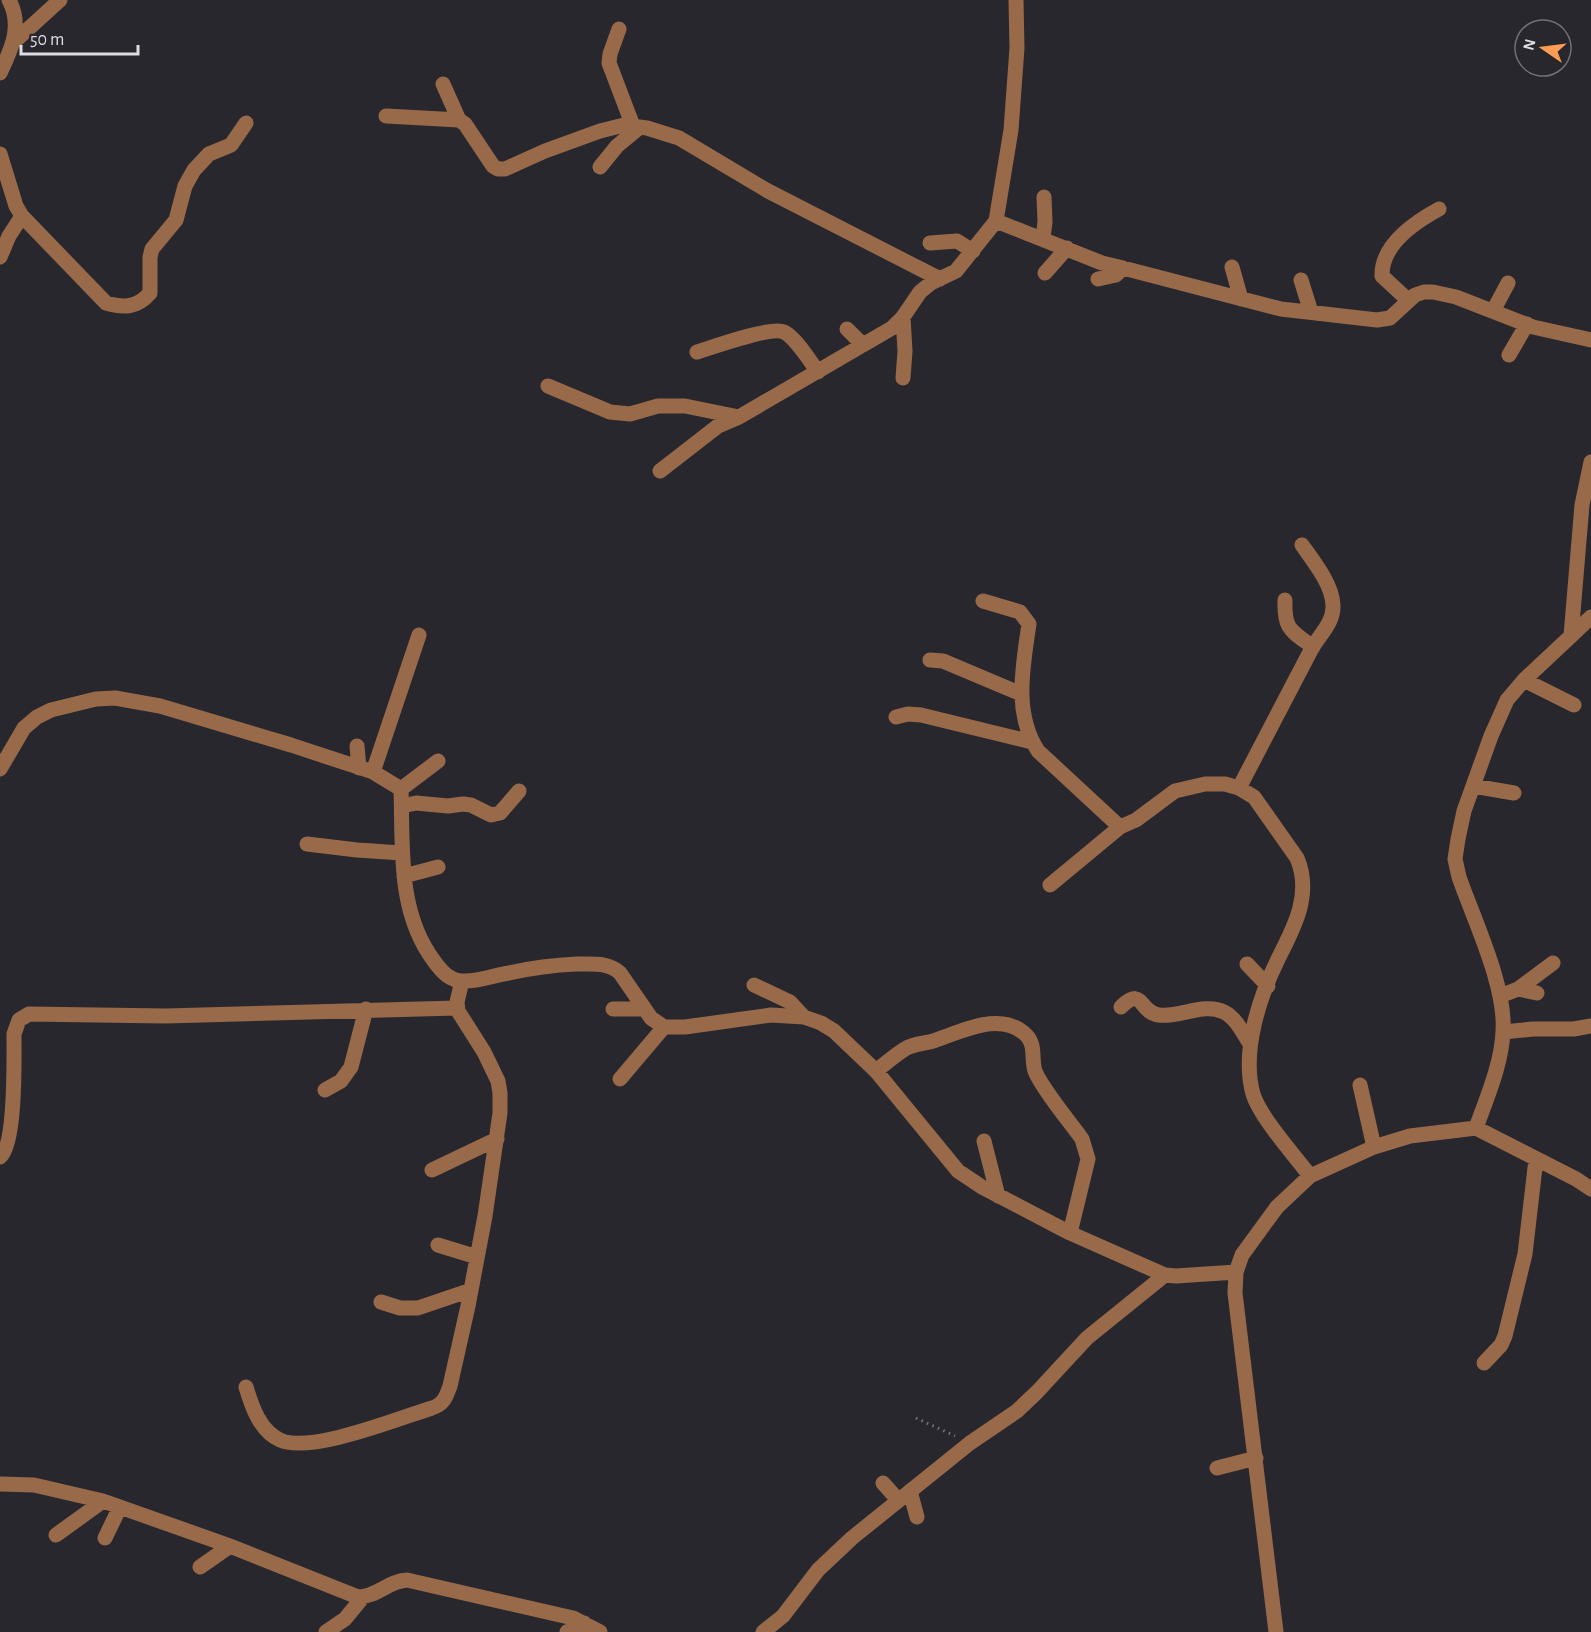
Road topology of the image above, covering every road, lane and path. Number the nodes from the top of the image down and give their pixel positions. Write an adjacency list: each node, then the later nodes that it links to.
1 (9, 0): 5 (street)
2 (60, 0): 5 (street)
3 (1016, 0): 17 (street)
4 (619, 29): 11 (street)
5 (15, 41): 6 (street)
6 (0, 73)
7 (443, 84): 9 (street)
8 (386, 116): 9 (street)
9 (459, 120): 11 (street)
10 (246, 123): 16 (street)
11 (636, 126): 13 (street); 26 (street)
12 (0, 154): 16 (street)
13 (600, 167)
14 (1044, 197): 18 (street)
15 (1439, 209): 31 (street)
16 (22, 216): 22 (street)
17 (996, 221): 18 (street); 21 (street)
18 (1043, 238): 20 (street)
19 (930, 243): 21 (street)
20 (1066, 248): 24 (street); 25 (street)
21 (973, 251): 26 (street)
22 (0, 256)
23 (1232, 267): 30 (street)
24 (1123, 268): 27 (street); 30 (street)
25 (1045, 273)
26 (940, 279): 34 (street)
27 (1098, 279)
28 (1300, 280): 32 (street)
29 (1508, 283): 33 (street)
30 (1241, 299): 32 (street)
31 (1408, 300): 32 (street); 33 (street)
32 (1311, 312)
33 (1493, 312): 35 (street)
34 (903, 317): 38 (street); 42 (street)
35 (1527, 324): 37 (street); 40 (street)
36 (847, 329): 38 (street)
37 (1585, 338)
38 (863, 345): 41 (street)
39 (697, 352): 41 (street)
40 (1509, 355)
41 (818, 372): 44 (street)
42 (903, 378)
43 (548, 386): 44 (street)
44 (739, 417): 46 (street)
45 (1591, 462): 52 (street)
46 (660, 471)
47 (1302, 545): 53 (street)
48 (1285, 600): 53 (street)
49 (983, 601): 56 (street)
50 (1591, 617): 52 (street)
51 (418, 635): 63 (street)
52 (1571, 636): 55 (street)
53 (1313, 647): 65 (street)
54 (930, 660): 56 (street)
55 (1524, 680): 57 (street); 64 (street)
56 (1021, 694): 59 (street)
57 (1574, 705)
58 (896, 717): 59 (street)
59 (1032, 742): 70 (street)
60 (357, 746): 63 (street)
61 (438, 761): 66 (street)
62 (0, 769): 63 (street)
63 (366, 770): 66 (street)
64 (1473, 786): 68 (street); 83 (street)
65 (1239, 788): 70 (street); 80 (street)
66 (400, 789): 69 (street)
67 (519, 791): 69 (street)
68 (1514, 793)
69 (402, 806): 72 (street)
70 (1120, 827): 75 (street)
71 (307, 844): 72 (street)
72 (402, 853): 74 (street)
73 (438, 867): 74 (street)
74 (404, 876): 78 (street)
75 (1050, 885)
76 (1553, 963): 81 (street)
77 (1247, 964): 80 (street)
78 (462, 981): 85 (street); 87 (street)
79 (754, 985): 89 (street)
80 (1268, 986): 93 (street)
81 (1518, 989): 82 (street); 83 (street)
82 (1538, 993)
83 (1500, 996): 92 (street)
84 (1121, 1007): 93 (street)
85 (457, 1008): 88 (street); 99 (street)
86 (613, 1009): 87 (street)
87 (645, 1009): 91 (street)
88 (366, 1010): 97 (street); 102 (street)
89 (804, 1017): 91 (street); 94 (street)
90 (1591, 1026): 92 (street)
91 (664, 1027): 95 (street)
92 (1503, 1032): 98 (street)
93 (1250, 1044): 105 (street)
94 (876, 1071): 107 (street); 108 (street)
95 (620, 1079)
96 (1360, 1085): 101 (street)
97 (325, 1090)
98 (1476, 1128): 101 (street); 103 (street)
99 (497, 1139): 104 (street); 110 (street)
100 (984, 1141): 107 (street)
101 (1374, 1147): 105 (street)
102 (0, 1157)
103 (1536, 1159): 106 (street); 115 (street)
104 (432, 1170)
105 (1310, 1176): 111 (street)
106 (1591, 1189)
107 (998, 1196): 108 (street)
108 (1070, 1233): 112 (street)
109 (438, 1245): 110 (street)
110 (477, 1257): 113 (street)
111 (1236, 1272): 112 (street); 119 (street)
112 (1165, 1275): 118 (street)
113 (471, 1290): 114 (street); 116 (street)
114 (381, 1302)
115 (1484, 1363)
116 (246, 1388)
117 (916, 1418): 118 (path)
118 (970, 1443): 123 (street)
119 (1256, 1458): 120 (street); 138 (street)
120 (1217, 1468)
121 (883, 1483): 124 (street)
122 (0, 1484): 125 (street)
123 (910, 1491): 124 (street); 127 (street)
124 (898, 1500): 137 (street)
125 (103, 1501): 126 (street); 128 (street)
126 (120, 1507): 129 (street); 130 (street)
127 (916, 1517)
128 (56, 1535)
129 (105, 1538)
130 (230, 1546): 131 (street); 132 (street)
131 (200, 1567)
132 (363, 1597): 133 (street); 134 (street)
133 (584, 1623): 135 (street); 136 (street)
134 (326, 1632)
135 (567, 1632)
136 (600, 1632)
137 (763, 1632)
138 (1276, 1632)

